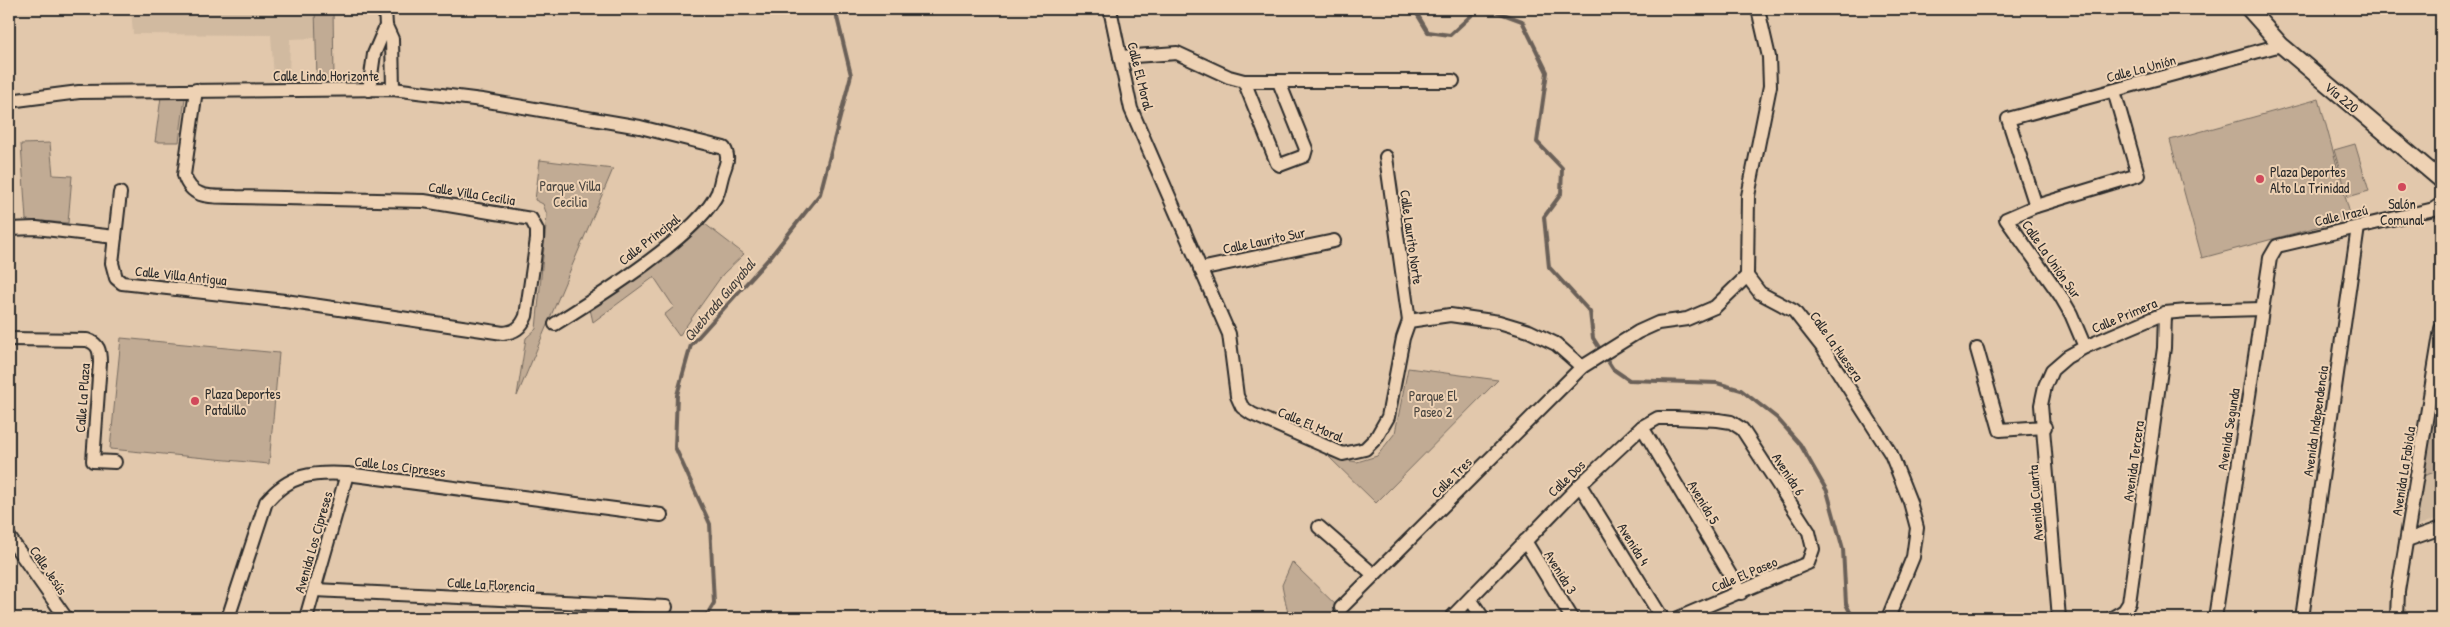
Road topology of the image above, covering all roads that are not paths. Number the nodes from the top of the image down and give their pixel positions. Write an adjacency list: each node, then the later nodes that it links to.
1 (385, 9): 5 (street)
2 (1110, 9): 7 (street, Calle El Moral)
3 (1758, 9): 29 (street)
4 (2249, 9): 6 (main road, Vía 220)
5 (386, 26): 11 (street); 13 (street)
6 (2281, 45): 14 (street, Calle La Unión); 19 (main road, Vía 220)
7 (1120, 58): 8 (street); 28 (street, Calle El Moral)
8 (1244, 81): 10 (street); 10 (street)
9 (1453, 81): 10 (street)
10 (1279, 82)
11 (393, 89): 13 (street, Calle Lindo Horizonte); 17 (street, Calle Lindo Horizonte)
12 (196, 90): 13 (street, Calle Lindo Horizonte); 15 (street, Calle Lindo Horizonte); 30 (street, Calle Villa Cecilia)
13 (369, 90)
14 (2114, 91): 16 (street, Calle La Unión); 22 (street)
15 (9, 101)
16 (2008, 119): 22 (street, Calle La Unión Sur)
17 (640, 127): 34 (street, Calle Principal)
18 (1386, 157): 33 (street, Calle Laurito Norte)
19 (2441, 180)
20 (120, 193): 25 (street, Calle Villa Antigua)
21 (2441, 204): 23 (street, Calle Irazú)
22 (2036, 206): 37 (street, Calle La Unión Sur)
23 (2358, 227): 27 (street, Calle Irazú); 72 (street, Avenida Independencia)
24 (9, 229): 25 (street)
25 (115, 237): 30 (street, Calle Villa Antigua)
26 (1334, 241): 28 (street, Calle Laurito Sur)
27 (2277, 246): 31 (street, Avenida Segunda)
28 (1200, 269): 33 (street, Calle El Moral)
29 (1747, 276): 39 (street); 68 (street, Calle La Huesera)
30 (285, 301)
31 (2262, 309): 32 (street, Calle Primera); 71 (street, Avenida Segunda)
32 (2165, 313): 37 (street, Calle Primera); 70 (street, Avenida Tercera)
33 (1409, 321): 39 (street)
34 (555, 324)
35 (2441, 329): 51 (street, Avenida La Fabiola)
36 (9, 339): 44 (street, Calle La Plaza)
37 (2085, 347): 40 (street, Calle Primera)
38 (1978, 349): 43 (street)
39 (1582, 366): 54 (street, Calle Tres)
40 (2045, 386): 43 (street, Avenida Cuarta)
41 (1731, 422): 42 (street, Calle Dos); 53 (street, Avenida 6)
42 (1642, 427): 46 (street, Calle Dos); 56 (street, Avenida 5)
43 (2045, 427): 69 (street, Avenida Cuarta)
44 (115, 462)
45 (347, 474): 47 (street, Calle Los Cipreses); 55 (street, Avenida Los Cipreses); 61 (street, Calle Los Cipreses)
46 (1580, 485): 52 (street, Calle Dos); 66 (street, Avenida 4)
47 (660, 515)
48 (1319, 527): 54 (street)
49 (2441, 528): 51 (street)
50 (9, 537): 60 (street, Calle Jesús)
51 (2407, 540): 73 (street, Avenida La Fabiola)
52 (1525, 541): 57 (street, Calle Dos); 65 (street, Avenida 3)
53 (1813, 549): 56 (street, Calle El Paseo)
54 (1374, 575): 59 (street, Calle Tres)
55 (315, 590): 58 (street, Calle La Florencia); 62 (street, Avenida Los Cipreses)
56 (1741, 593): 67 (street, Calle El Paseo)
57 (1470, 599): 63 (street, Calle Dos); 64 (street)
58 (666, 607)
59 (1341, 608)
60 (66, 618)
61 (228, 618)
62 (306, 618)
63 (1451, 618)
64 (1483, 618)
65 (1572, 618)
66 (1662, 618)
67 (1678, 618)
68 (1888, 618)
69 (2059, 618)
70 (2112, 618)
71 (2215, 618)
72 (2302, 618)
73 (2397, 618)

